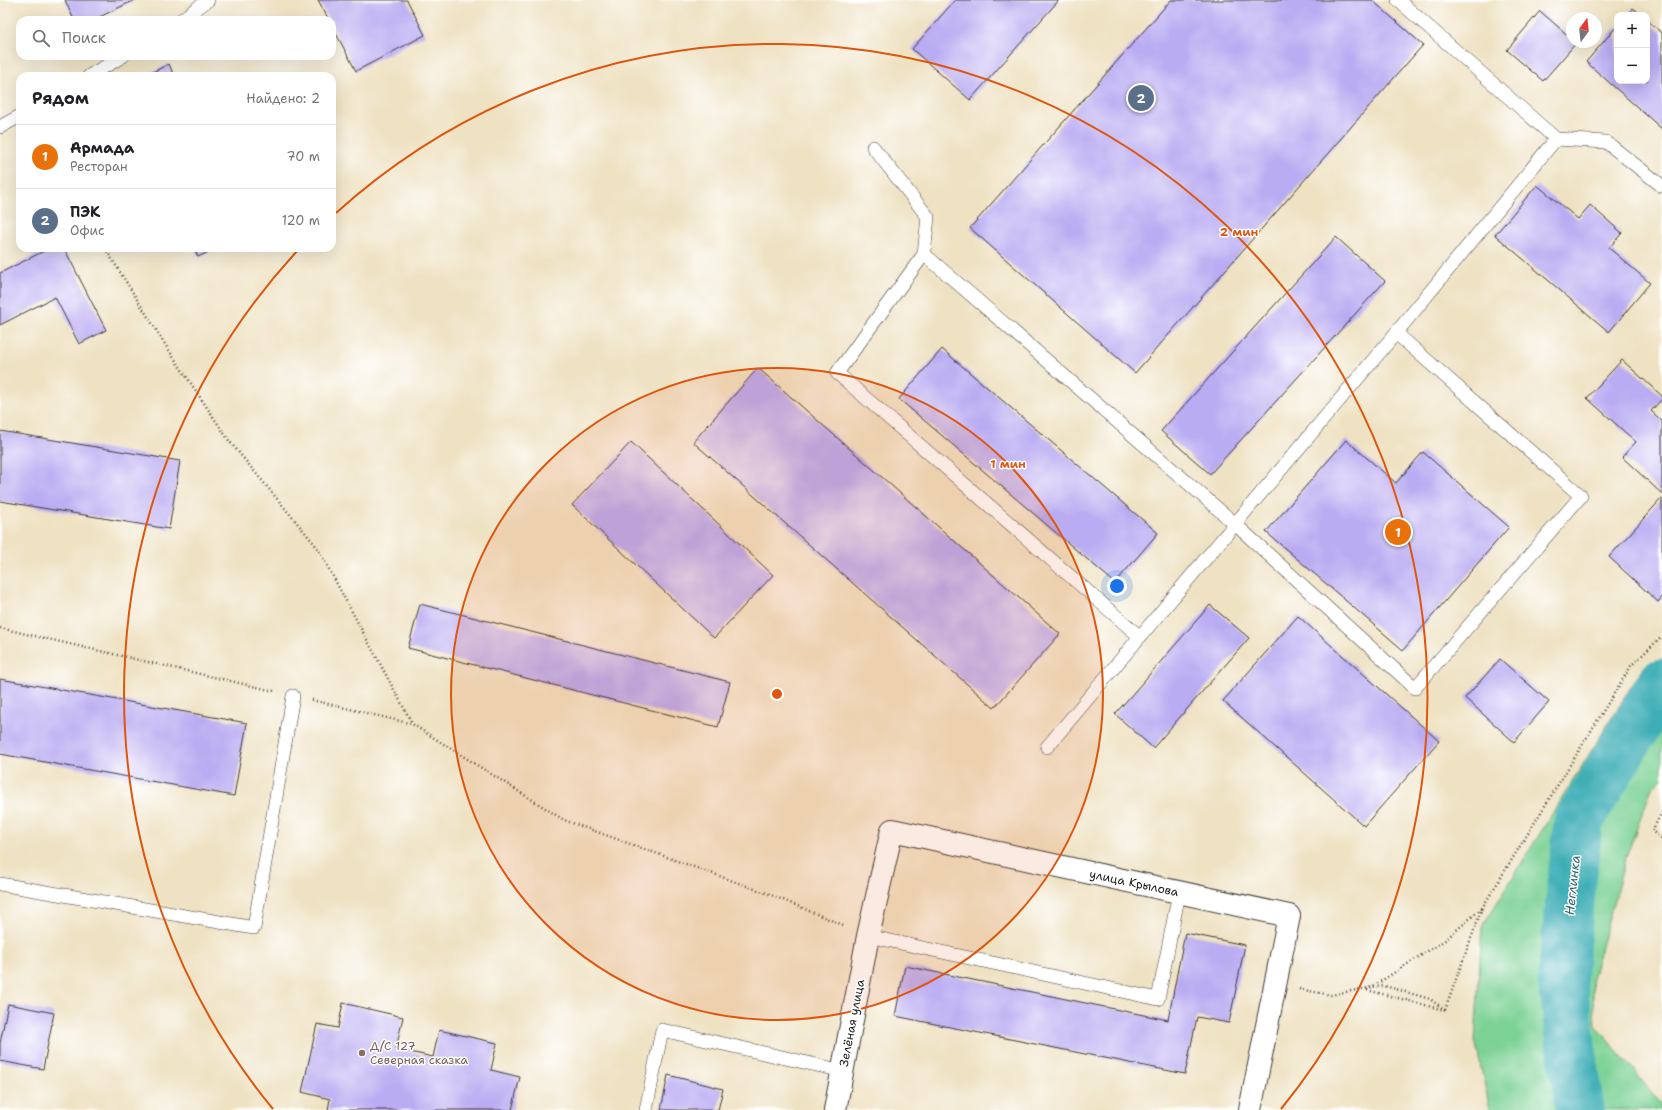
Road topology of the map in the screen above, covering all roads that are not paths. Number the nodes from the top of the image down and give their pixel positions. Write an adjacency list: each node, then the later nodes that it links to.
1 (208, 0): 3 (lane)
2 (1398, 0): 8 (lane)
3 (186, 16)
4 (116, 60): 5 (lane)
5 (96, 72)
6 (16, 118): 7 (lane)
7 (0, 127)
8 (1556, 139): 10 (lane); 12 (lane)
9 (873, 147): 11 (lane)
10 (1662, 186)
11 (924, 254): 13 (lane); 14 (lane)
12 (1396, 332): 13 (lane); 13 (lane)
13 (1234, 524): 14 (lane)
14 (1139, 636): 16 (lane)
15 (293, 696): 17 (lane)
16 (1047, 747)
17 (0, 884)
18 (1179, 893): 19 (street, улица Крылова); 19 (lane); 23 (street, улица Крылова)
19 (868, 936): 20 (street, Зелёная улица)
20 (843, 1071): 21 (lane); 22 (street, Зелёная улица)
21 (646, 1110)
22 (835, 1110)
23 (1250, 1110)

